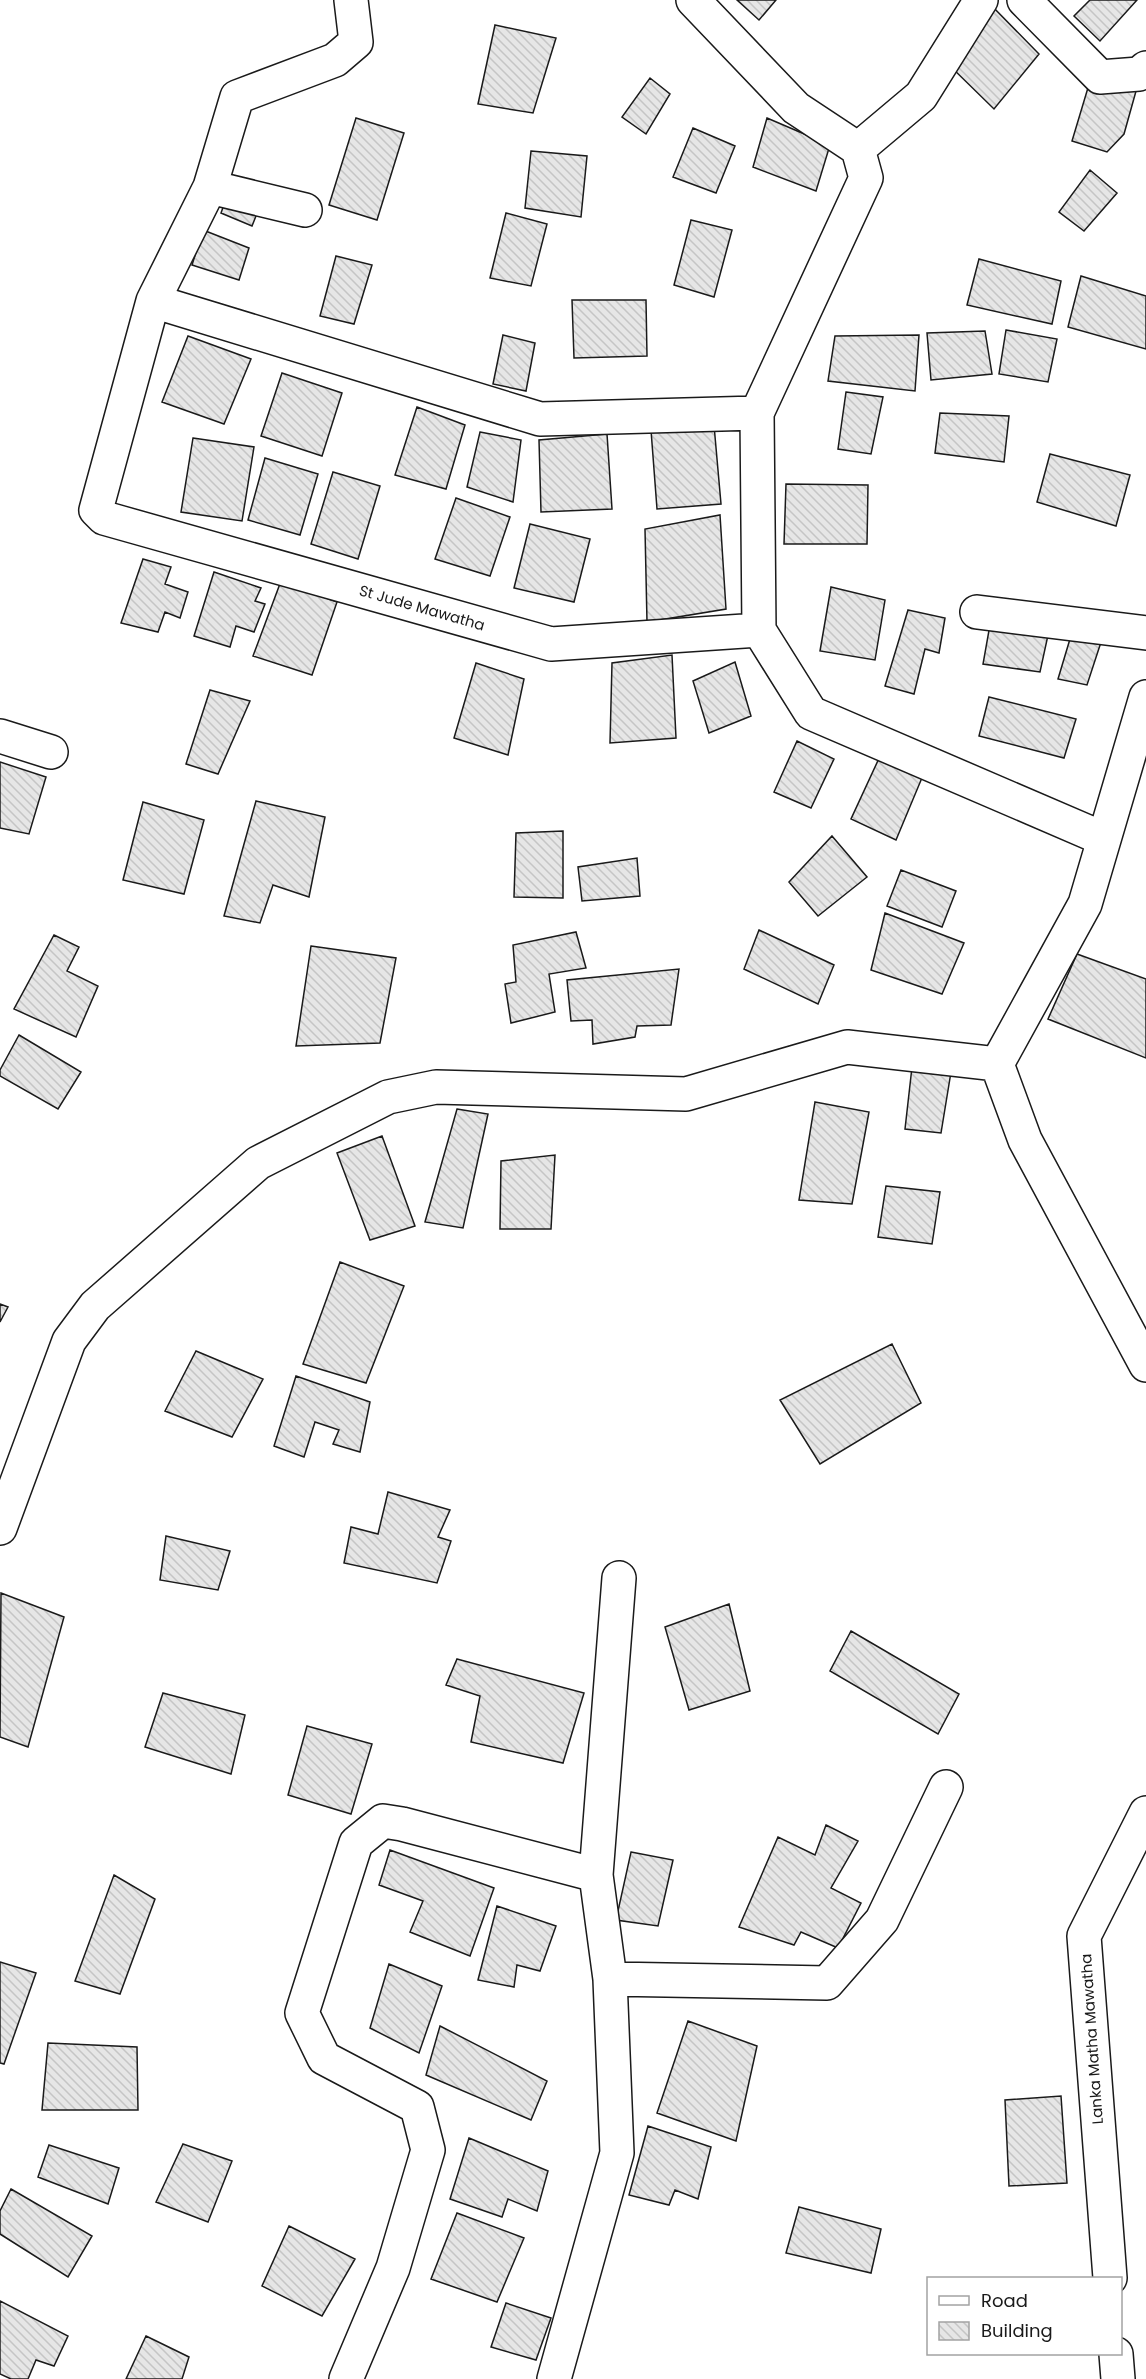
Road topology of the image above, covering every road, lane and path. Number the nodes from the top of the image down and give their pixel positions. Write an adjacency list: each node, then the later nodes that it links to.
1 (351, 0): 7 (street)
2 (693, 0): 6 (street)
3 (981, 0): 6 (street)
4 (1024, 0): 5 (street)
5 (1146, 68)
6 (858, 149): 10 (street)
7 (210, 187): 8 (street); 9 (street)
8 (305, 210)
9 (153, 301): 10 (street); 12 (street, St Jude Mawatha)
10 (757, 412): 12 (street)
11 (977, 612): 13 (street)
12 (759, 630): 17 (street)
13 (1146, 633)
14 (1146, 697): 17 (street)
15 (0, 736): 16 (street)
16 (51, 752)
17 (1104, 839): 18 (street)
18 (997, 1064): 19 (street); 20 (street)
19 (1146, 1365)
20 (0, 1528)
21 (619, 1578): 24 (street)
22 (946, 1787): 25 (street)
23 (1146, 1813): 26 (street, Lanka Matha Mawatha)
24 (596, 1875): 25 (street); 28 (street)
25 (610, 1979): 29 (street)
26 (1110, 2277)
27 (1116, 2355): 30 (street)
28 (346, 2379)
29 (554, 2379)
30 (1118, 2379)

